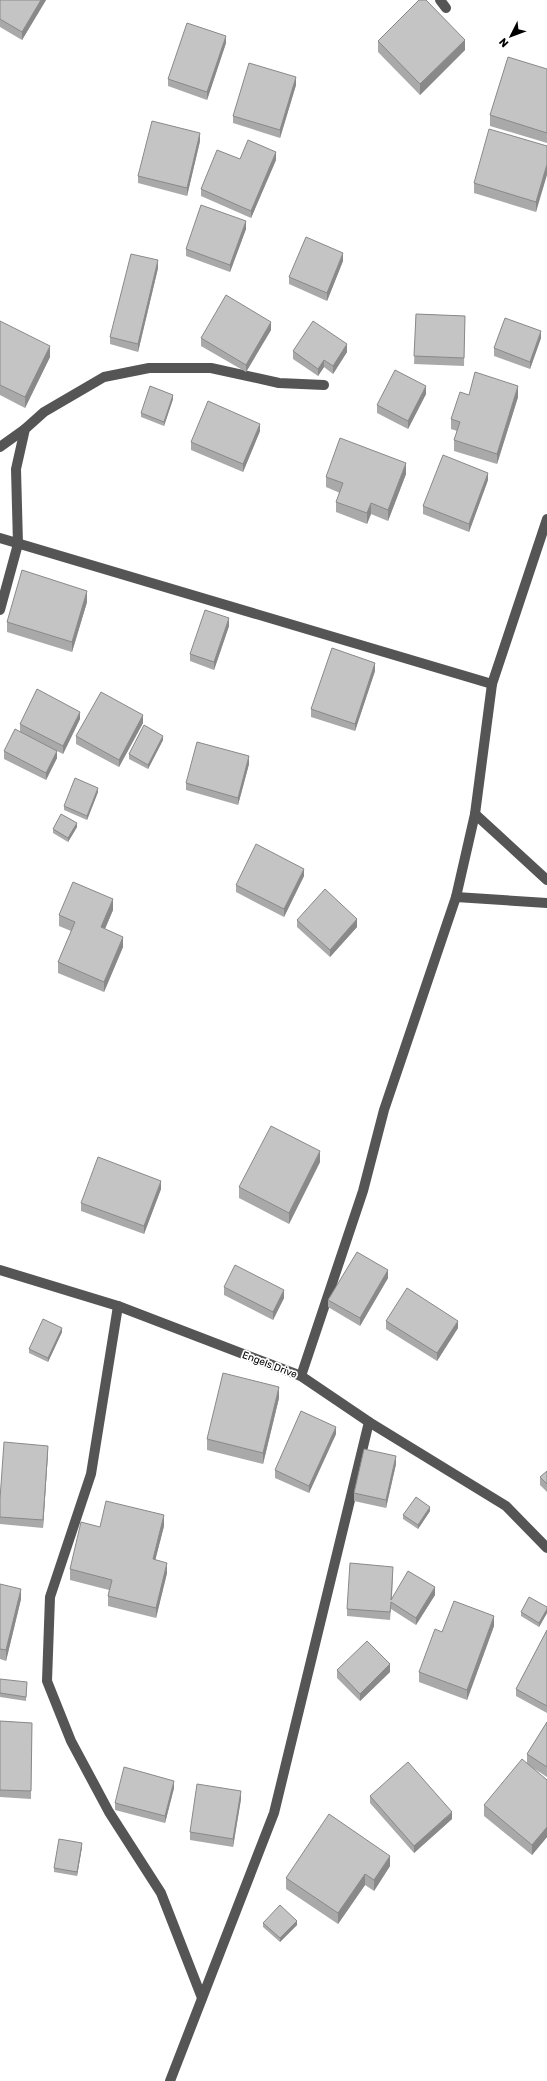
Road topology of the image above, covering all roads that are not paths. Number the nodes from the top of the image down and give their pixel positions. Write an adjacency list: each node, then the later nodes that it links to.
1 (324, 385): 2 (street)
2 (25, 429): 3 (street); 6 (street)
3 (0, 447)
4 (547, 519): 8 (street)
5 (0, 538): 6 (street)
6 (18, 544): 7 (street); 8 (street)
7 (0, 610)
8 (492, 684): 9 (street)
9 (475, 814): 10 (street); 11 (street)
10 (547, 880)
11 (456, 897): 12 (street); 15 (street)
12 (547, 903)
13 (0, 1270): 14 (street, Engels Drive)
14 (118, 1306): 15 (street, Engels Drive); 18 (street)
15 (300, 1376): 16 (street, Engels Drive)
16 (368, 1422): 17 (street, Engels Drive); 18 (street)
17 (547, 1548)
18 (202, 1998): 19 (street)
19 (170, 2081)

